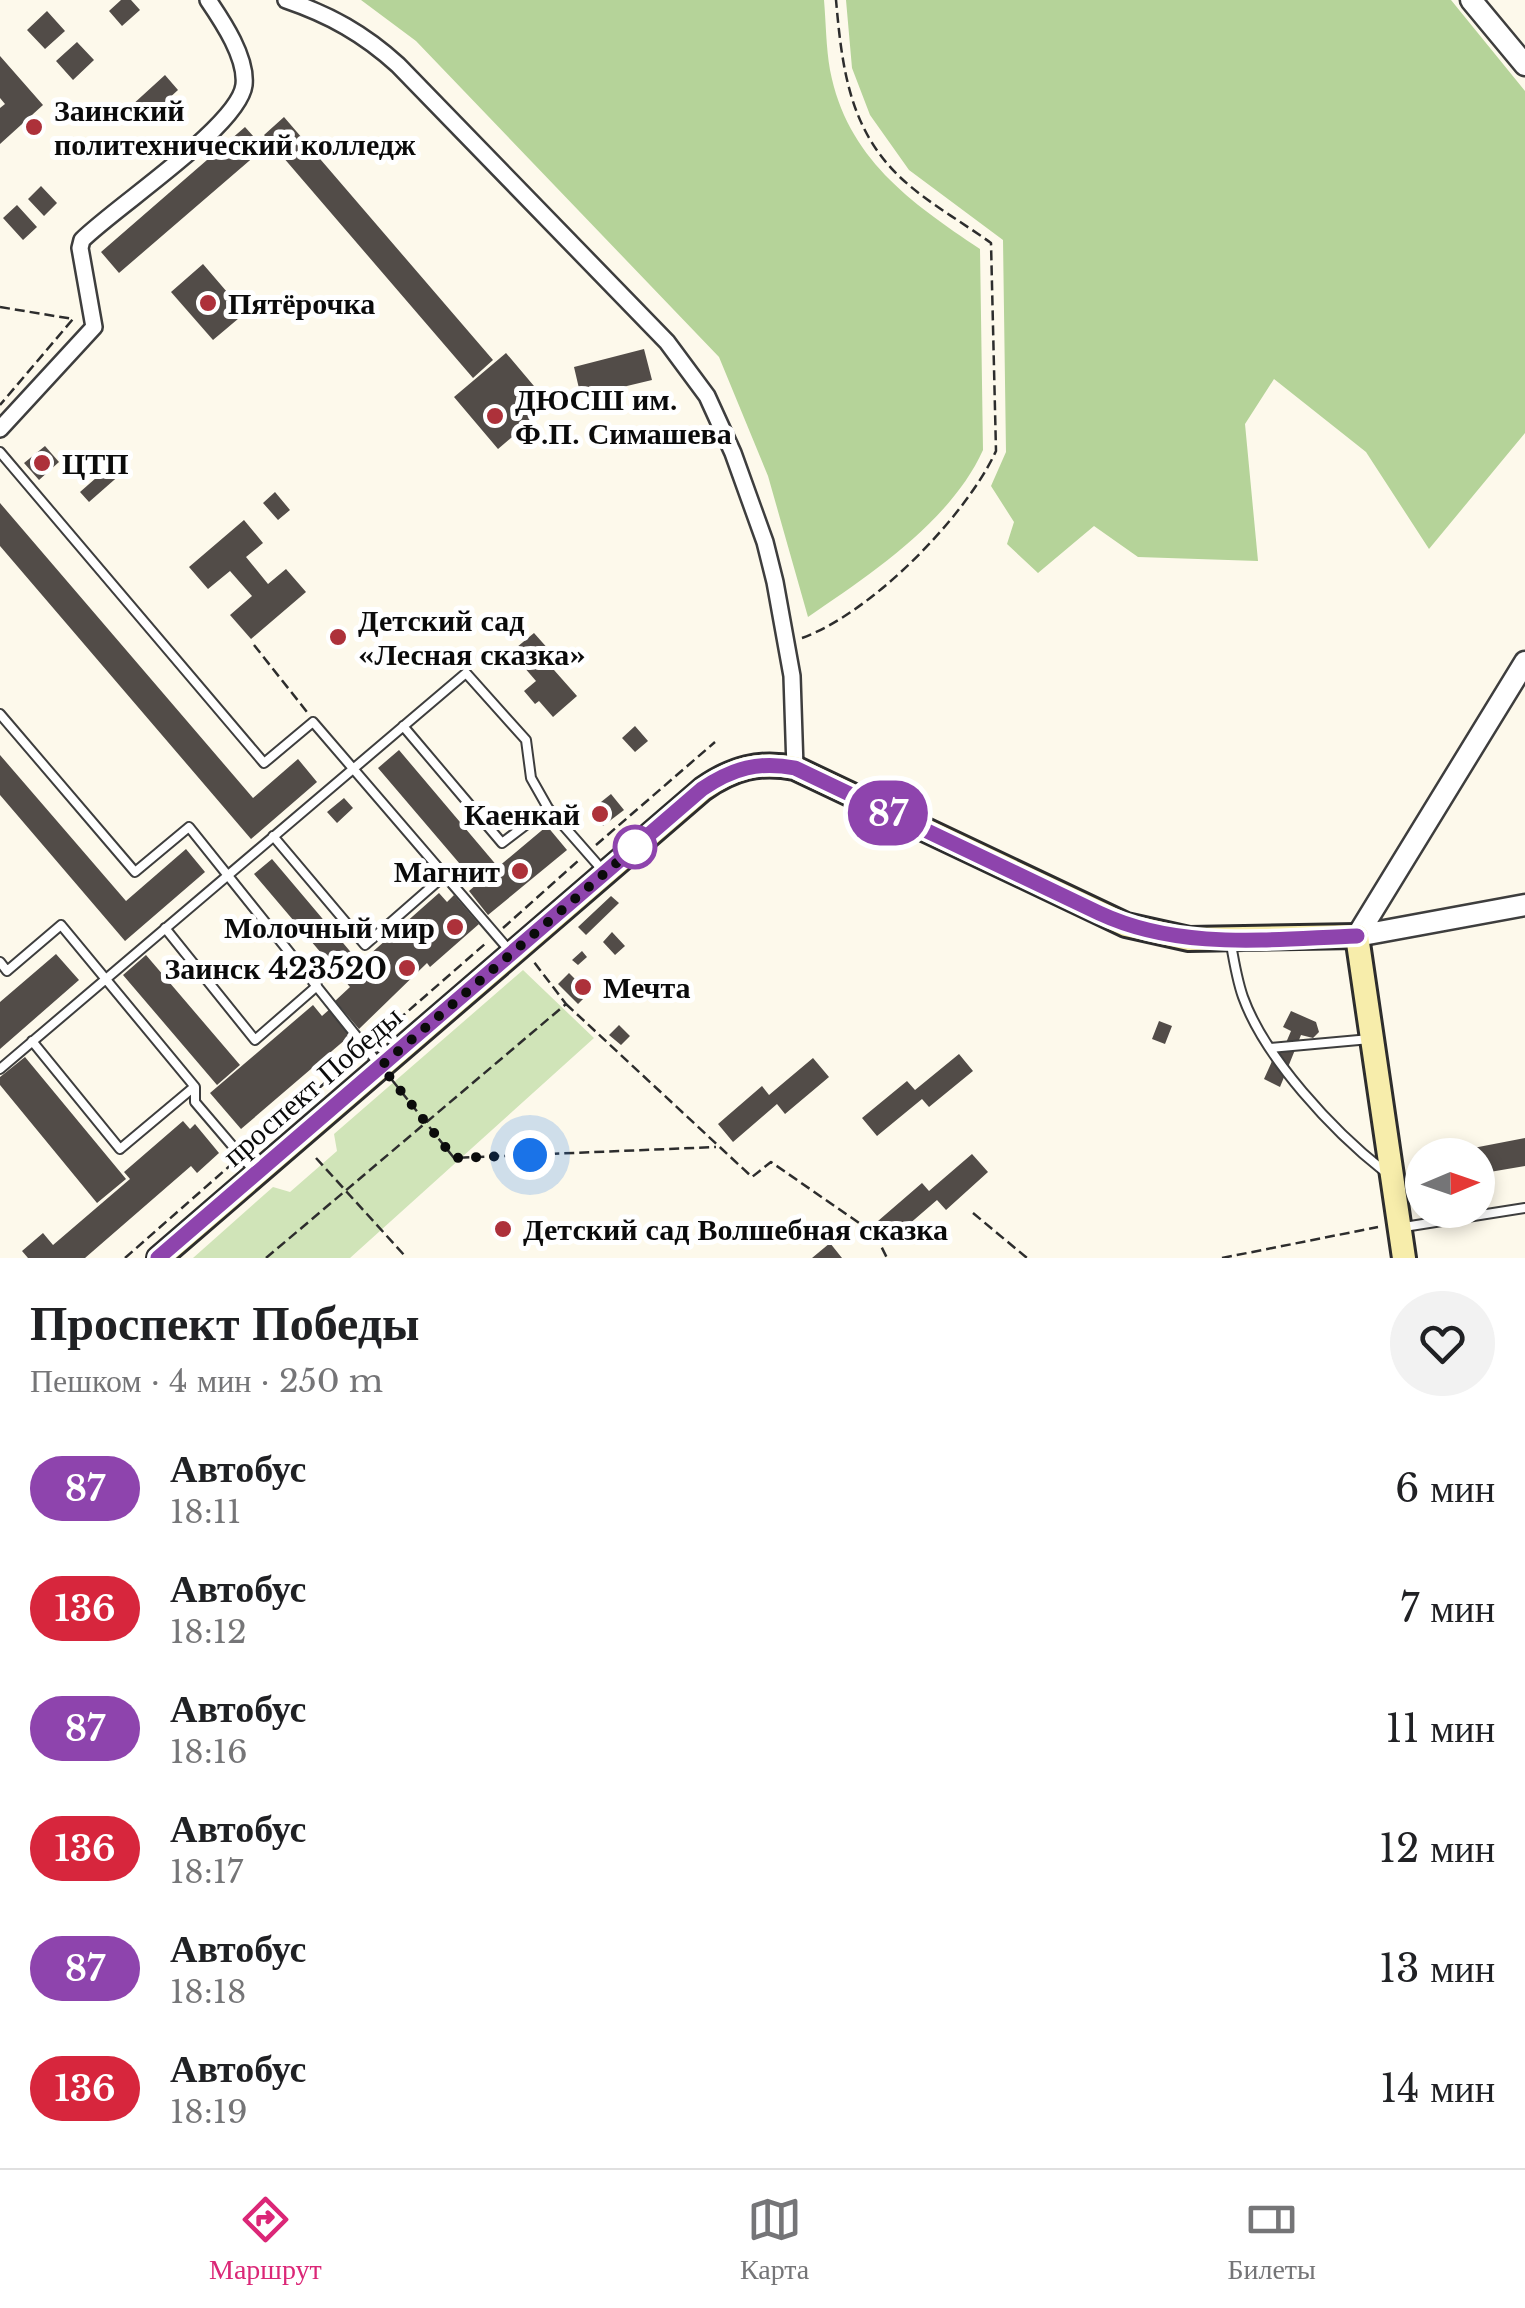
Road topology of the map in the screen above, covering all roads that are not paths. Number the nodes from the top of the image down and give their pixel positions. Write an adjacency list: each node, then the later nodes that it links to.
1 (208, 0): 5 (street)
2 (286, 0): 11 (street)
3 (1471, 0): 4 (street)
4 (1525, 65)
5 (0, 429)
6 (1, 455): 10 (lane)
7 (1525, 662): 19 (street)
8 (0, 714): 15 (lane)
9 (402, 726): 10 (lane); 12 (lane); 12 (lane)
10 (354, 768): 13 (lane); 16 (lane)
11 (795, 768): 14 (main road, проспект Победы); 20 (main road, проспект Победы)
12 (548, 808): 14 (lane)
13 (273, 836): 15 (lane); 16 (lane)
14 (605, 873): 21 (main road, проспект Победы)
15 (228, 874): 18 (lane); 24 (lane)
16 (445, 875): 21 (lane)
17 (1525, 905): 19 (street)
18 (165, 928): 23 (lane); 24 (lane)
19 (1357, 936): 20 (main road, проспект Победы); 25 (main road)
20 (1231, 939): 27 (lane)
21 (517, 949): 28 (main road, проспект Победы)
22 (0, 962): 23 (lane)
23 (106, 978): 26 (lane); 30 (lane)
24 (317, 986): 28 (lane)
25 (1372, 1038): 27 (lane); 32 (main road)
26 (32, 1041): 29 (lane); 30 (lane)
27 (1270, 1048): 32 (lane)
28 (381, 1066): 31 (main road, проспект Победы)
29 (0, 1069)
30 (194, 1086): 31 (lane)
31 (248, 1165): 35 (main road, проспект Победы)
32 (1392, 1178): 34 (main road)
33 (1525, 1208): 34 (lane)
34 (1400, 1225): 36 (main road)
35 (158, 1258)
36 (1404, 1258)

